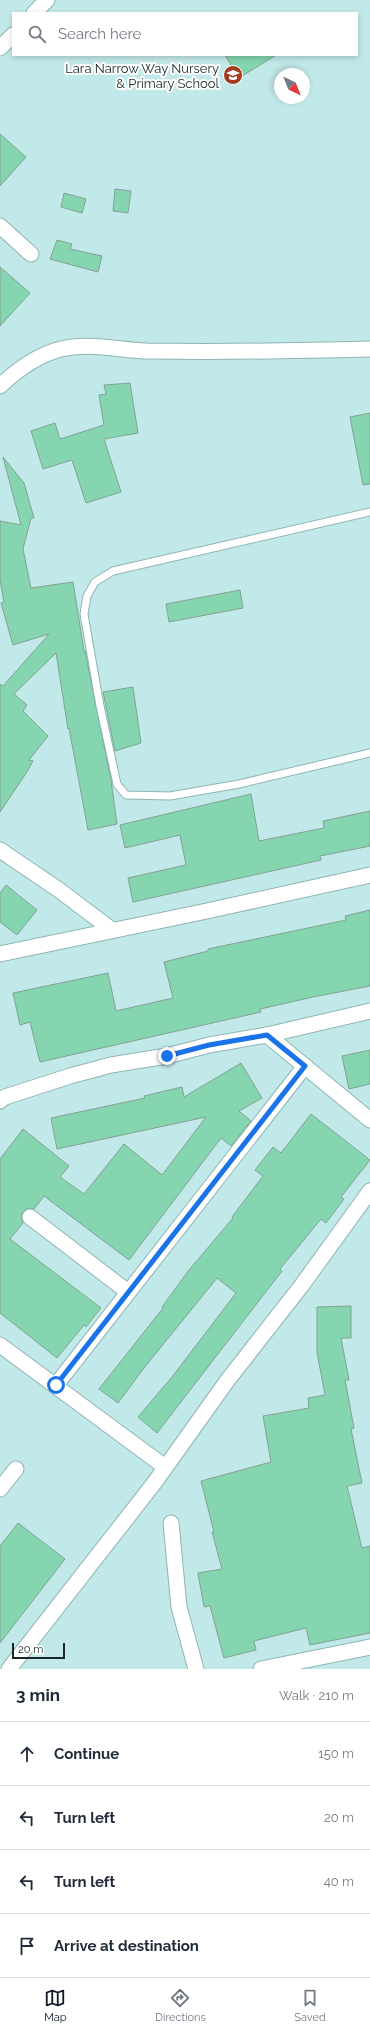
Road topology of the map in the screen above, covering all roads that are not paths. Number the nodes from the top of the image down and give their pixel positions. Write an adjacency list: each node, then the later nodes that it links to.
1 (47, 0): 2 (street)
2 (35, 12)
3 (12, 36): 4 (street)
4 (0, 48)
5 (0, 226): 6 (street)
6 (31, 254)
7 (370, 348): 8 (street)
8 (0, 386)
9 (370, 512): 10 (lane)
10 (370, 753)
11 (0, 850): 13 (street)
12 (370, 875): 13 (street)
13 (112, 930): 14 (street)
14 (0, 954)
15 (370, 1011): 16 (street)
16 (267, 1035): 17 (street); 18 (street)
17 (305, 1066): 19 (street); 22 (street)
18 (0, 1101)
19 (370, 1120)
20 (370, 1191): 25 (street)
21 (30, 1217): 22 (street)
22 (128, 1292): 24 (street)
23 (0, 1345): 24 (street)
24 (56, 1385): 25 (street)
25 (165, 1467): 30 (street)
26 (16, 1469): 27 (street)
27 (0, 1489)
28 (171, 1522): 31 (street)
29 (370, 1647): 32 (street)
30 (9, 1669)
31 (196, 1669)
32 (261, 1669)

